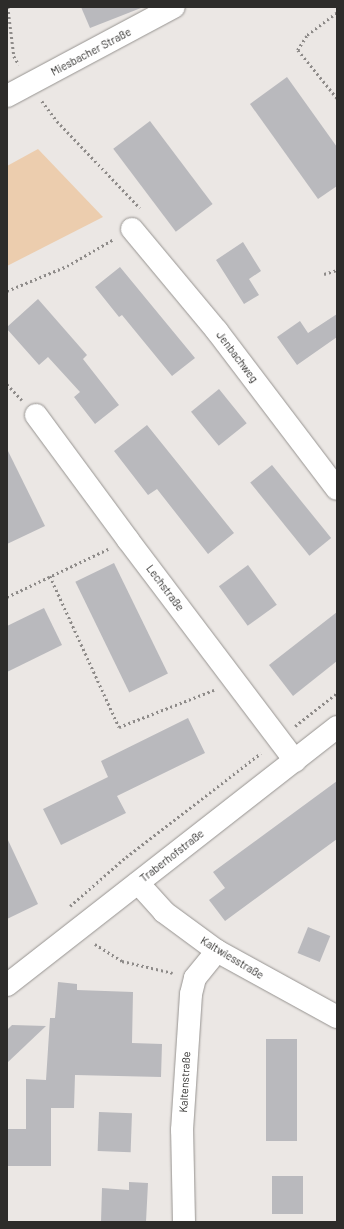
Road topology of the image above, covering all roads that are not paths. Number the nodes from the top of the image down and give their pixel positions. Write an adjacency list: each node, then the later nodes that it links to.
1 (174, 7): 2 (street, Miesbacher Straße)
2 (7, 96)
3 (132, 229): 5 (street, Jenbachweg)
4 (36, 415): 7 (street, Lechstraße)
5 (337, 489)
6 (337, 727): 7 (street, Traberhofstraße)
7 (295, 761): 8 (street, Traberhofstraße)
8 (138, 883): 9 (street, Kaltwiesstraße); 10 (street, Traberhofstraße)
9 (217, 951): 11 (street, Kaltwiesstraße); 12 (street, Kaltenstraße)
10 (7, 985)
11 (337, 1018)
12 (184, 1222)

